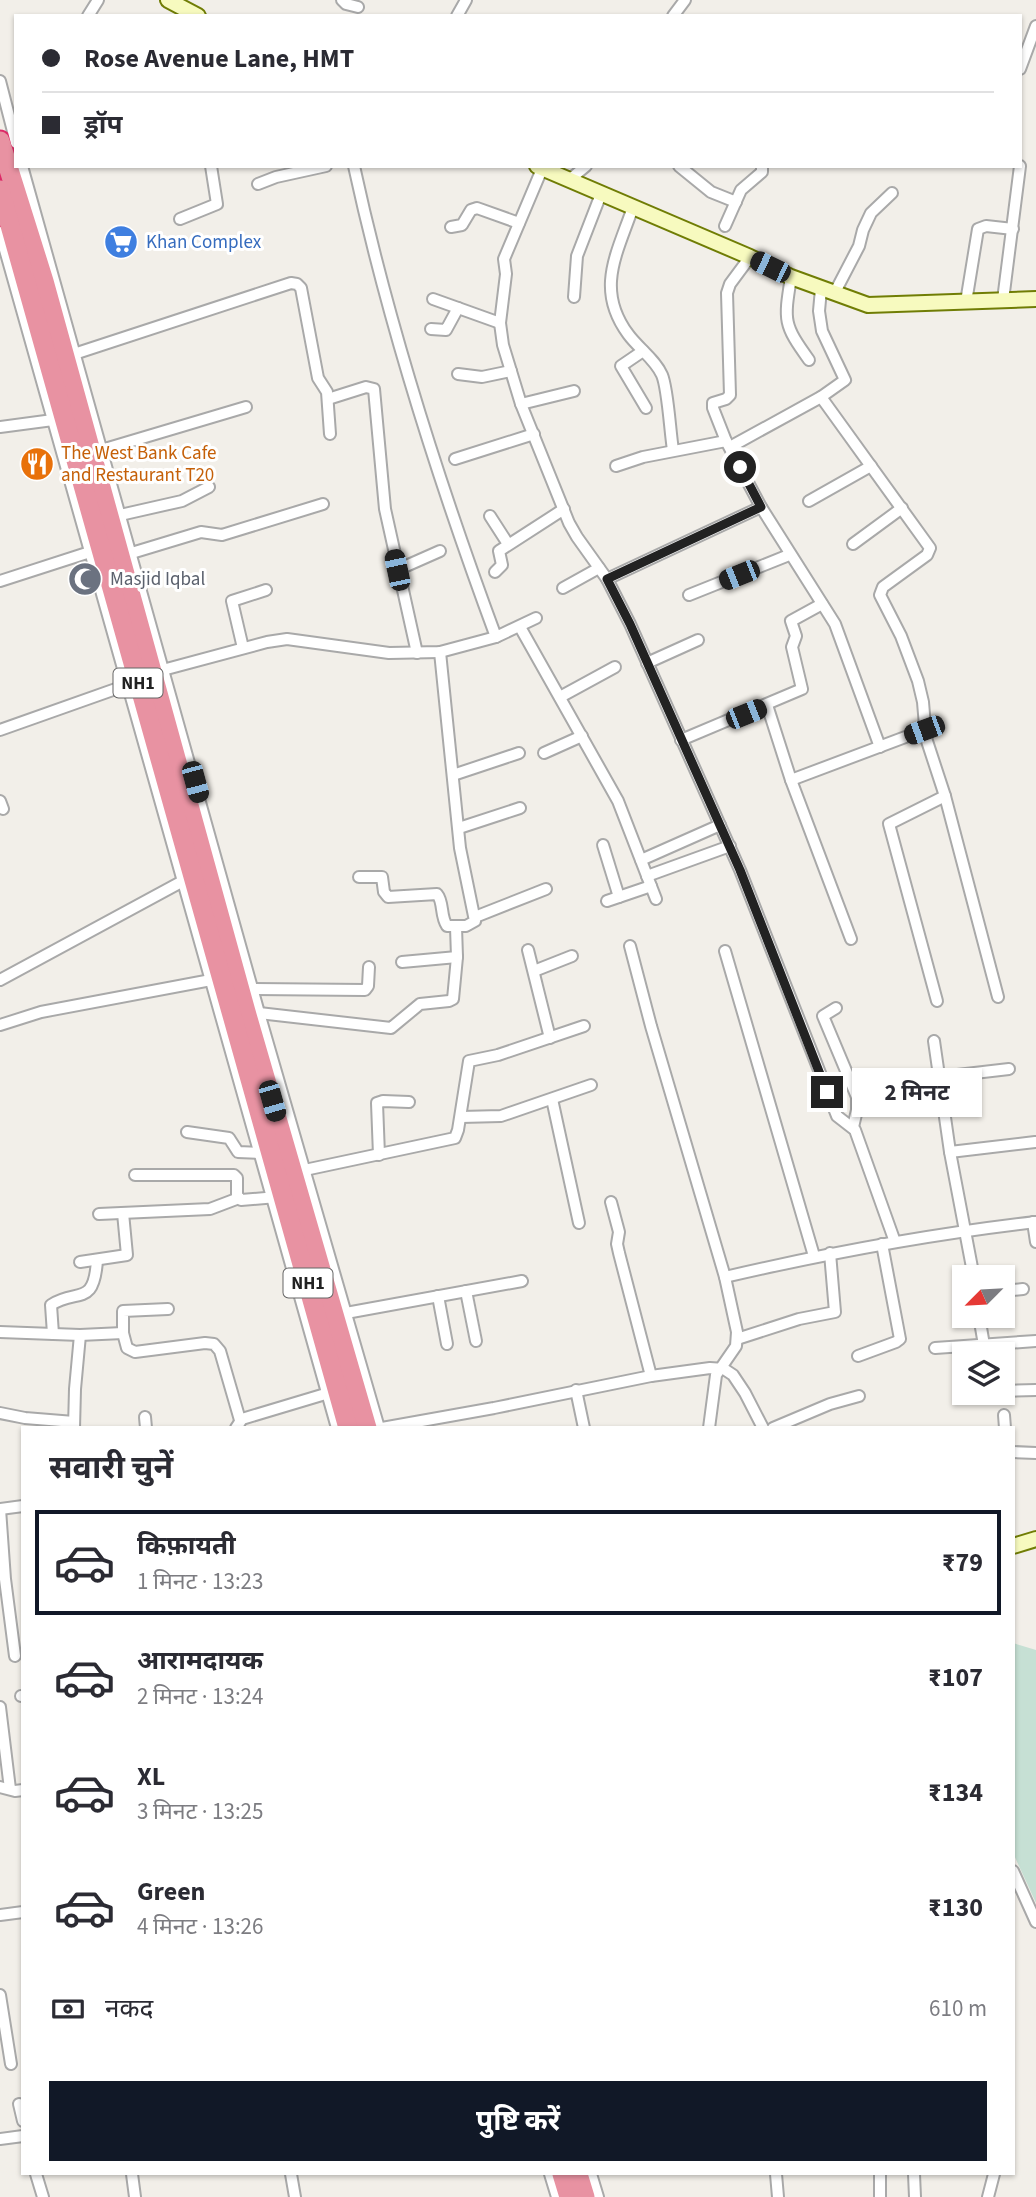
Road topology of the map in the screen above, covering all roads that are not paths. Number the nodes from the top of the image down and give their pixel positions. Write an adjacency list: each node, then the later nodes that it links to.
1 (168, 0): 4 (street)
2 (342, 0): 3 (street)
3 (358, 7)
4 (194, 14)
5 (1036, 26): 6 (street)
6 (1022, 64)
7 (0, 81): 8 (street)
8 (11, 108): 9 (street)
9 (14, 129)
10 (0, 141): 48 (highway, NH1)
11 (23, 168): 48 (street)
12 (211, 168): 29 (street)
13 (309, 168): 21 (street)
14 (354, 168): 93 (street)
15 (539, 168): 30 (street)
16 (541, 168): 22 (street)
17 (584, 168): 22 (street)
18 (681, 168): 27 (street)
19 (762, 168): 27 (street)
20 (1020, 168): 33 (street)
21 (275, 172): 23 (street)
22 (569, 180): 26 (street)
23 (258, 184)
24 (0, 190): 137 (highway, NH1)
25 (892, 193): 38 (street)
26 (601, 194): 28 (street); 39 (street)
27 (736, 202): 31 (street)
28 (633, 207): 36 (street); 47 (street)
29 (180, 219)
30 (519, 223): 32 (street); 45 (street)
31 (725, 226)
32 (451, 227)
33 (1013, 229): 42 (street); 43 (street)
34 (0, 232): 35 (street)
35 (3, 256): 58 (street)
36 (750, 257): 37 (street); 62 (street)
37 (791, 277): 38 (street); 49 (street)
38 (828, 291): 43 (street); 53 (street)
39 (574, 297)
40 (433, 299): 44 (street)
41 (1036, 299): 42 (street)
42 (1003, 300): 43 (street)
43 (966, 302)
44 (457, 308): 45 (street); 46 (street)
45 (500, 323): 50 (street)
46 (430, 329)
47 (643, 351): 57 (street); 63 (street)
48 (71, 355): 54 (street); 64 (highway, NH1)
49 (808, 360)
50 (511, 371): 51 (street); 55 (street)
51 (458, 374)
52 (574, 391): 55 (street)
53 (821, 397): 62 (street); 67 (street)
54 (328, 399): 60 (street); 83 (street)
55 (521, 404): 61 (street)
56 (246, 407): 64 (street)
57 (646, 408)
58 (53, 420): 59 (street); 79 (street)
59 (0, 427)
60 (331, 434)
61 (534, 434): 65 (street); 72 (street)
62 (728, 444): 63 (street); 71 (street)
63 (673, 450): 66 (street)
64 (97, 451): 74 (highway, NH1)
65 (455, 459)
66 (616, 466)
67 (872, 466): 69 (street); 73 (street)
68 (209, 487): 74 (street)
69 (809, 501)
70 (323, 504): 80 (street)
71 (761, 507): 81 (street); 85 (street)
72 (564, 509): 76 (street); 82 (street)
73 (902, 509): 77 (street); 105 (street)
74 (113, 512): 80 (highway, NH1)
75 (490, 516): 76 (street)
76 (508, 544): 84 (street)
77 (853, 544)
78 (440, 551): 83 (street)
79 (90, 552): 86 (street); 101 (street)
80 (125, 555): 100 (highway, NH1)
81 (789, 555): 89 (street); 90 (street)
82 (599, 568): 85 (street); 87 (street)
83 (397, 570): 97 (street)
84 (495, 572)
85 (607, 579): 98 (street)
86 (0, 581)
87 (564, 588)
88 (266, 590): 95 (street)
89 (689, 594)
90 (821, 604): 103 (street); 108 (street)
91 (536, 618): 92 (street)
92 (520, 627): 93 (street); 102 (street)
93 (496, 637): 96 (street)
94 (698, 640): 98 (street)
95 (243, 648): 97 (street); 100 (street)
96 (440, 652): 97 (street); 111 (street)
97 (416, 653)
98 (648, 663): 107 (street)
99 (615, 667): 102 (street)
100 (158, 671): 137 (highway, NH1); 140 (street)
101 (127, 685): 104 (street); 121 (street)
102 (560, 697): 106 (street)
103 (767, 705): 107 (street); 112 (street)
104 (0, 730)
105 (924, 730): 108 (street); 113 (street)
106 (582, 736): 110 (street); 119 (street)
107 (681, 740): 115 (street)
108 (880, 747): 112 (street)
109 (519, 753): 111 (street)
110 (544, 753)
111 (453, 775): 116 (street)
112 (791, 780): 129 (street)
113 (945, 796): 141 (street); 142 (street)
114 (520, 808): 116 (street)
115 (720, 825): 118 (street); 119 (street)
116 (459, 828): 127 (street)
117 (603, 845): 124 (street)
118 (730, 846): 122 (street); 155 (street)
119 (641, 860): 122 (street)
120 (359, 877): 128 (street)
121 (183, 881): 137 (street); 139 (street)
122 (649, 881): 124 (street); 125 (street)
123 (546, 889): 127 (street)
124 (619, 897): 126 (street)
125 (656, 899)
126 (607, 901)
127 (475, 917): 128 (street)
128 (456, 927): 134 (street)
129 (851, 939)
130 (630, 946): 180 (street)
131 (528, 950): 138 (street)
132 (725, 951): 176 (street)
133 (572, 956): 138 (street)
134 (457, 957): 135 (street); 144 (street)
135 (402, 962)
136 (369, 967): 140 (street)
137 (221, 971): 145 (street); 156 (highway, NH1); 160 (street); 164 (highway, NH1)
138 (534, 971): 147 (street)
139 (0, 980)
140 (253, 989): 144 (street)
141 (998, 997)
142 (937, 1001)
143 (836, 1008): 155 (street)
144 (259, 1013): 156 (street)
145 (0, 1025)
146 (584, 1026): 147 (street)
147 (550, 1038): 154 (street)
148 (934, 1041): 150 (street)
149 (1009, 1069): 150 (street)
150 (940, 1077): 159 (street)
151 (591, 1085): 152 (street)
152 (552, 1098): 154 (street); 170 (street)
153 (410, 1102): 161 (street)
154 (461, 1117): 161 (street)
155 (853, 1127): 172 (street)
156 (287, 1128): 162 (highway, NH1)
157 (187, 1132): 160 (street)
158 (1035, 1142): 159 (street)
159 (950, 1152): 171 (street)
160 (260, 1153): 164 (street)
161 (379, 1155): 162 (street)
162 (300, 1171): 187 (street); 213 (highway, NH1)
163 (135, 1175): 165 (street)
164 (278, 1197): 165 (street); 205 (highway, NH1)
165 (239, 1198): 167 (street)
166 (611, 1202): 201 (street)
167 (123, 1213): 168 (street); 177 (street)
168 (99, 1214)
169 (1035, 1222): 171 (street); 173 (street)
170 (579, 1223)
171 (966, 1230): 172 (street); 179 (street)
172 (895, 1242): 174 (street)
173 (1036, 1242)
174 (883, 1244): 175 (street); 199 (street)
175 (830, 1254): 176 (street); 192 (street)
176 (814, 1256): 180 (street)
177 (97, 1260): 178 (street); 190 (street)
178 (80, 1262)
179 (972, 1265)
180 (725, 1277): 192 (street)
181 (522, 1281): 184 (street)
182 (1023, 1289): 183 (street)
183 (1015, 1290)
184 (466, 1291): 185 (street); 193 (street)
185 (438, 1296): 187 (street); 196 (street)
186 (167, 1309): 189 (street)
187 (346, 1313): 214 (street)
188 (0, 1332): 190 (street)
189 (123, 1333): 191 (street); 209 (street)
190 (53, 1334): 191 (street)
191 (80, 1335): 210 (street)
192 (737, 1339): 200 (street)
193 (476, 1341)
194 (1036, 1341): 195 (street)
195 (1015, 1343)
196 (447, 1344)
197 (952, 1347): 198 (street)
198 (935, 1348)
199 (858, 1356)
200 (718, 1368): 201 (street); 217 (street); 218 (street)
201 (651, 1376): 202 (street)
202 (576, 1390): 215 (street); 216 (street)
203 (1036, 1390): 204 (street)
204 (1015, 1391)
205 (333, 1392): 209 (street); 211 (street); 212 (highway, NH1)
206 (859, 1395): 219 (street)
207 (0, 1413): 210 (street)
208 (1004, 1415): 220 (street)
209 (238, 1424)
210 (74, 1425)
211 (337, 1426)
212 (347, 1426)
213 (365, 1426)
214 (380, 1426)
215 (392, 1426)
216 (584, 1426)
217 (709, 1426)
218 (761, 1426)
219 (779, 1426)
220 (1005, 1426)
221 (1015, 1452): 222 (street)
222 (1036, 1453)
223 (21, 1506): 224 (street)
224 (0, 1509): 227 (street)
225 (1036, 1539): 226 (street)
226 (1015, 1545)
227 (15, 1656)
228 (0, 1706): 229 (street)
229 (5, 1788)
230 (1015, 1876): 233 (street)
231 (21, 1912): 232 (street)
232 (0, 1915)
233 (1036, 1922)
234 (0, 1995): 235 (street)
235 (11, 2064)
236 (19, 2104): 237 (street)
237 (21, 2112)
238 (21, 2136): 239 (street)
239 (0, 2139)
240 (36, 2175): 251 (street)
241 (132, 2175): 252 (street)
242 (290, 2175): 253 (street)
243 (550, 2175): 254 (street)
244 (562, 2175): 255 (highway)
245 (578, 2175): 256 (highway)
246 (592, 2175): 257 (street)
247 (776, 2175): 258 (street)
248 (880, 2175): 259 (street)
249 (914, 2175): 260 (street)
250 (994, 2175): 261 (street)
251 (43, 2197)
252 (135, 2197)
253 (295, 2197)
254 (557, 2197)
255 (569, 2197)
256 (585, 2197)
257 (598, 2197)
258 (778, 2197)
259 (880, 2197)
260 (915, 2197)
261 (988, 2197)

